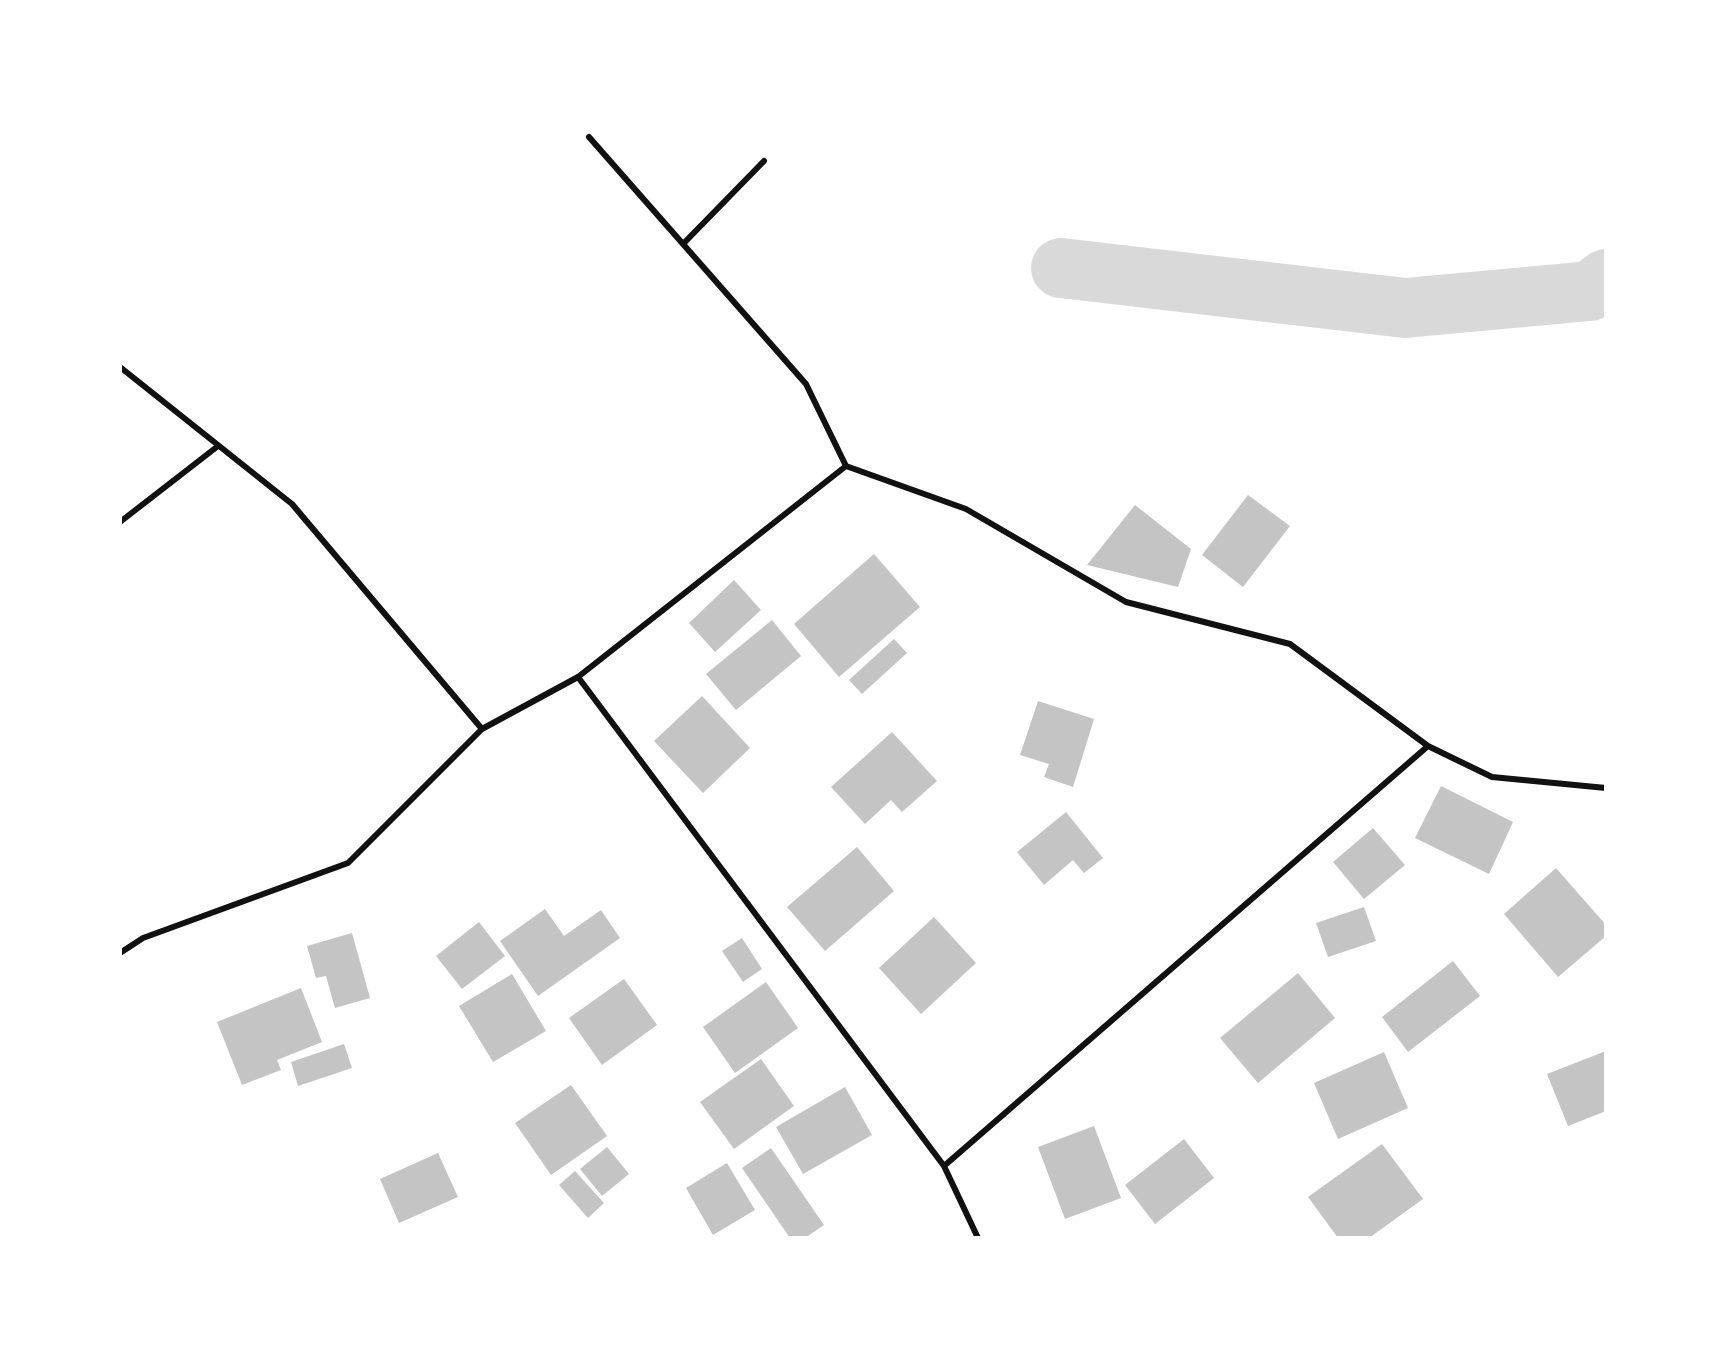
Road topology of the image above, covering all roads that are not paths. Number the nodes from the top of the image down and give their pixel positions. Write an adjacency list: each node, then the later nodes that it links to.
1 (589, 136): 3 (street)
2 (764, 161): 3 (street)
3 (683, 244): 6 (street)
4 (120, 367): 5 (street)
5 (218, 446): 7 (street); 9 (street)
6 (846, 466): 8 (street); 10 (street)
7 (120, 522)
8 (578, 677): 9 (street); 13 (street)
9 (482, 729): 12 (street)
10 (1428, 746): 11 (street); 13 (street)
11 (1606, 788)
12 (120, 953)
13 (944, 1166): 14 (street)
14 (978, 1238)

